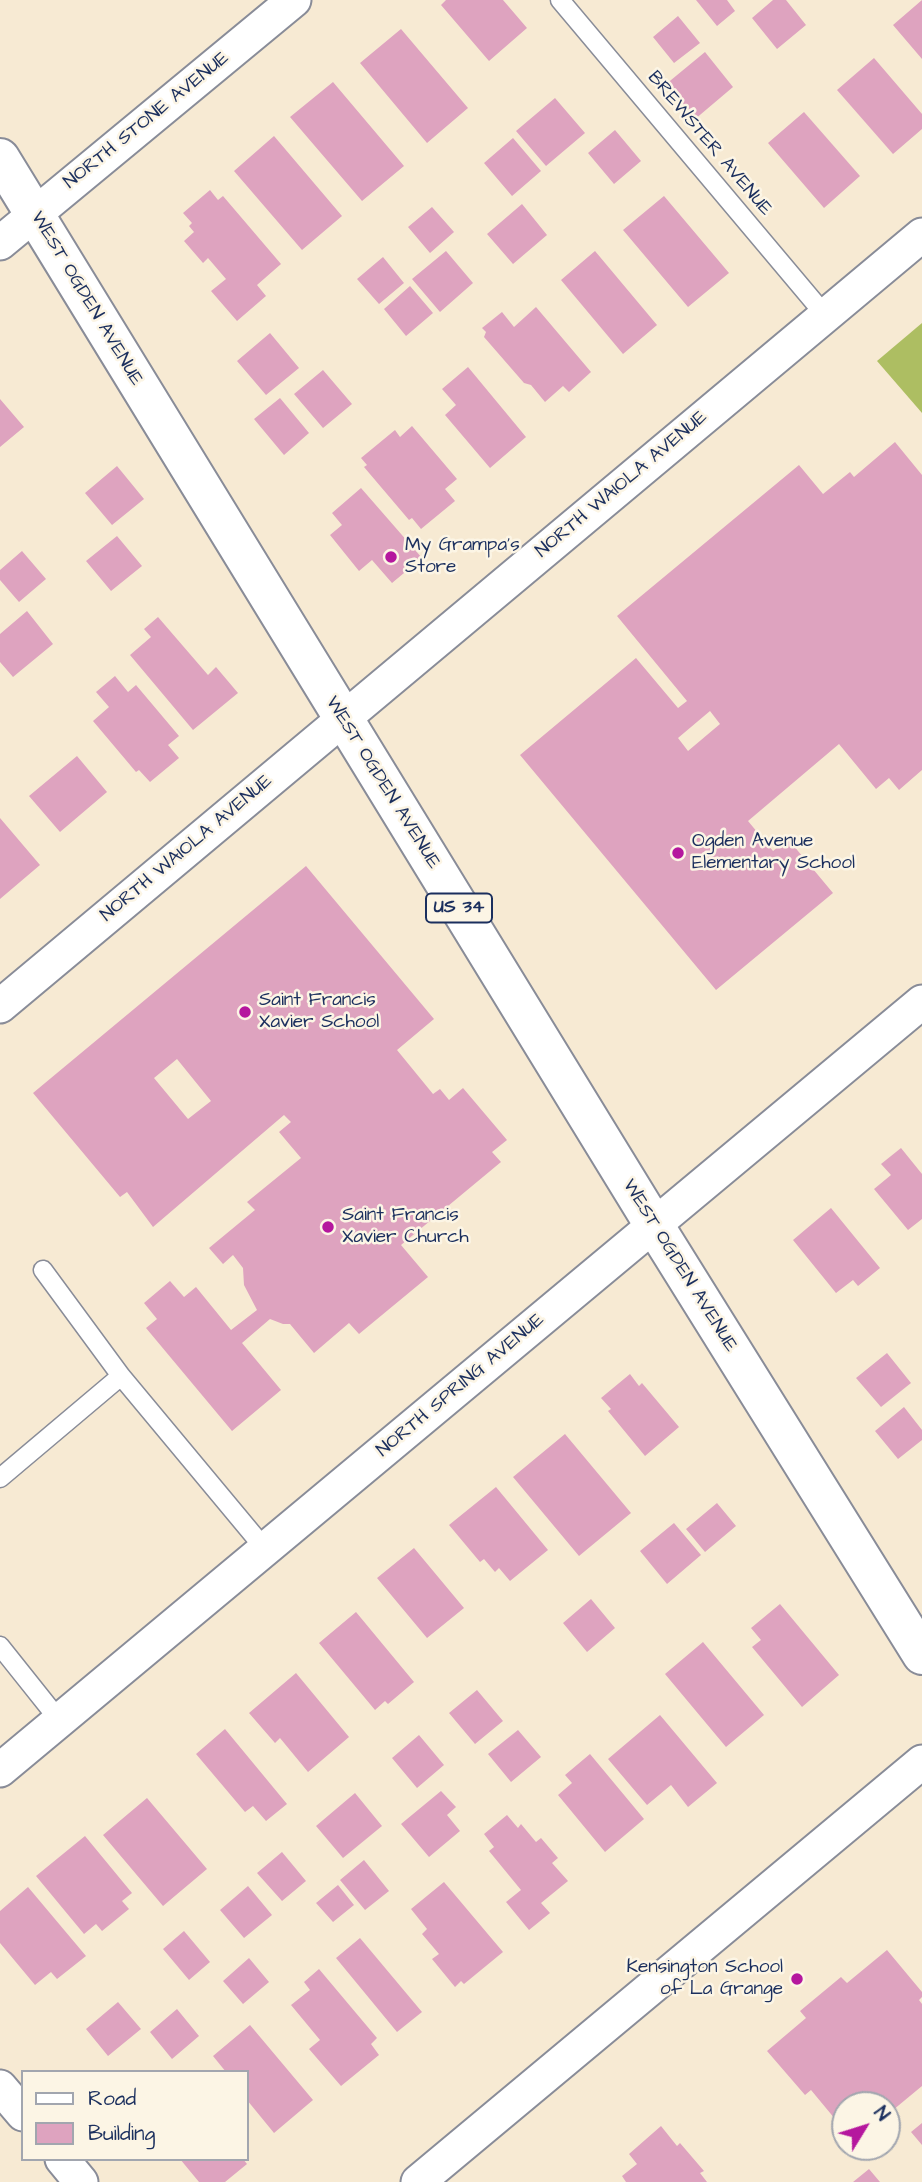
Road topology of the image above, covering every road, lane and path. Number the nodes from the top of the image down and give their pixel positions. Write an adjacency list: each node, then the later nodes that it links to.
1 (294, 0): 4 (street, NORTH STONE AVENUE)
2 (560, 0): 7 (lane, BREWSTER AVENUE)
3 (0, 158): 4 (main road, WEST OGDEN AVENUE / US 34)
4 (34, 214): 6 (street, NORTH STONE AVENUE); 8 (main road, WEST OGDEN AVENUE / US 34)
5 (922, 234): 7 (street, NORTH WAIOLA AVENUE)
6 (0, 243)
7 (825, 315): 8 (street, NORTH WAIOLA AVENUE)
8 (342, 719): 10 (street, NORTH WAIOLA AVENUE); 11 (main road, WEST OGDEN AVENUE / US 34)
9 (922, 1002): 11 (street, NORTH SPRING AVENUE)
10 (0, 1006)
11 (654, 1225): 15 (street, NORTH SPRING AVENUE); 17 (main road, WEST OGDEN AVENUE / US 34)
12 (43, 1270): 13 (lane)
13 (121, 1377): 14 (lane); 15 (lane)
14 (0, 1478)
15 (265, 1549): 18 (street, NORTH SPRING AVENUE)
16 (0, 1646): 18 (lane)
17 (922, 1655)
18 (60, 1720): 20 (street, NORTH SPRING AVENUE)
19 (922, 1762): 25 (street)
20 (0, 1770)
21 (0, 2087): 22 (street)
22 (21, 2111)
23 (64, 2161): 24 (street)
24 (81, 2182)
25 (418, 2182)

